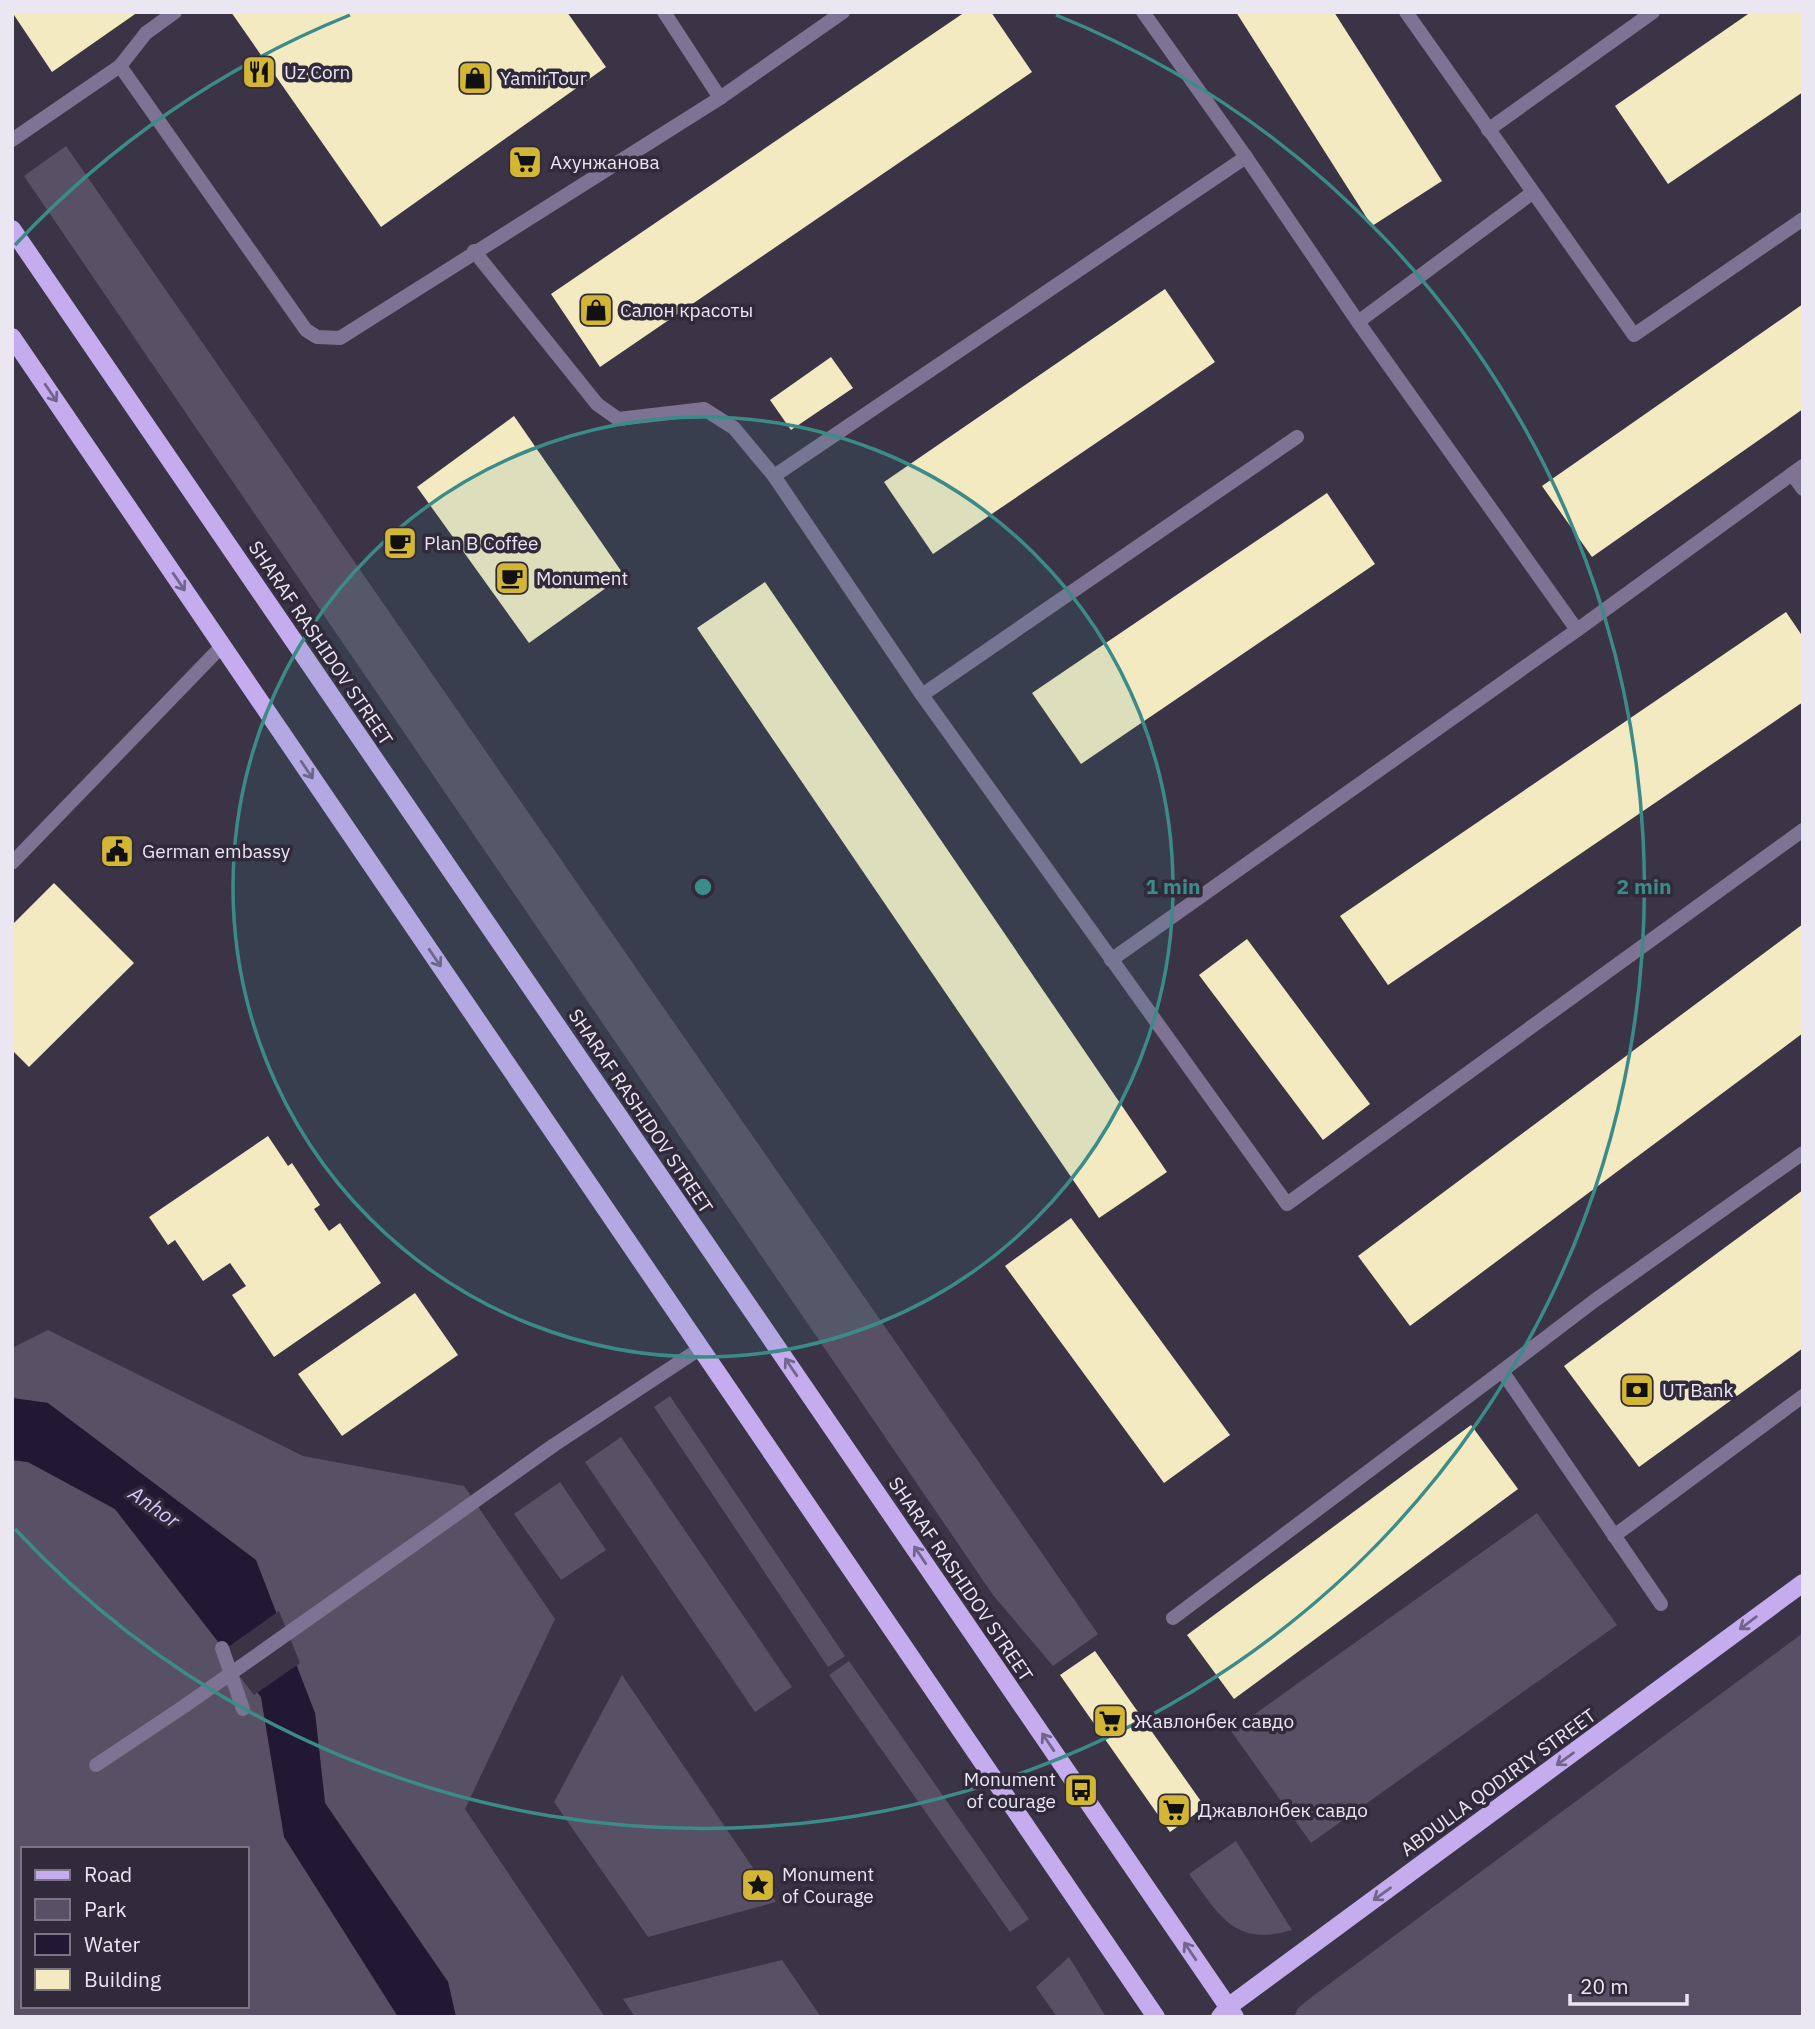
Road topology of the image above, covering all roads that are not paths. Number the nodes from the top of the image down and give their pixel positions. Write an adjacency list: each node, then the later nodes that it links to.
1 (175, 12): 7 (street)
2 (664, 12): 8 (street)
3 (844, 12): 8 (street)
4 (1143, 12): 11 (street)
5 (1406, 12): 9 (street)
6 (1653, 12): 9 (street)
7 (120, 66): 10 (street); 15 (street)
8 (719, 98): 15 (street)
9 (1488, 130): 12 (street)
10 (12, 140)
11 (1246, 157): 16 (street); 20 (street)
12 (1532, 193): 13 (street); 16 (street)
13 (1803, 219)
14 (12, 229): 39 (main road, SHARAF RASHIDOV STREET, one-way to 14)
15 (474, 251): 20 (street)
16 (1358, 322): 22 (street)
17 (12, 337): 23 (main road, one-way to 23)
18 (1297, 437): 24 (street)
19 (1797, 470): 21 (street); 22 (street)
20 (774, 476): 24 (street)
21 (1803, 489)
22 (1577, 630): 27 (street)
23 (222, 646): 26 (street); 29 (main road, one-way to 29)
24 (922, 695): 27 (street)
25 (1803, 830): 27 (street)
26 (12, 863)
27 (1111, 960)
28 (1803, 1153): 30 (street)
29 (701, 1348): 38 (street, bridge); 40 (main road)
30 (1502, 1371): 32 (street); 35 (street)
31 (1803, 1396): 32 (street)
32 (1614, 1536): 34 (street)
33 (1803, 1583): 39 (main road, ABDULLA QODIRIY STREET, one-way to 39)
34 (1661, 1604)
35 (1172, 1618)
36 (222, 1648): 37 (street)
37 (243, 1709)
38 (96, 1765)
39 (1228, 2014)
40 (1156, 2017)

